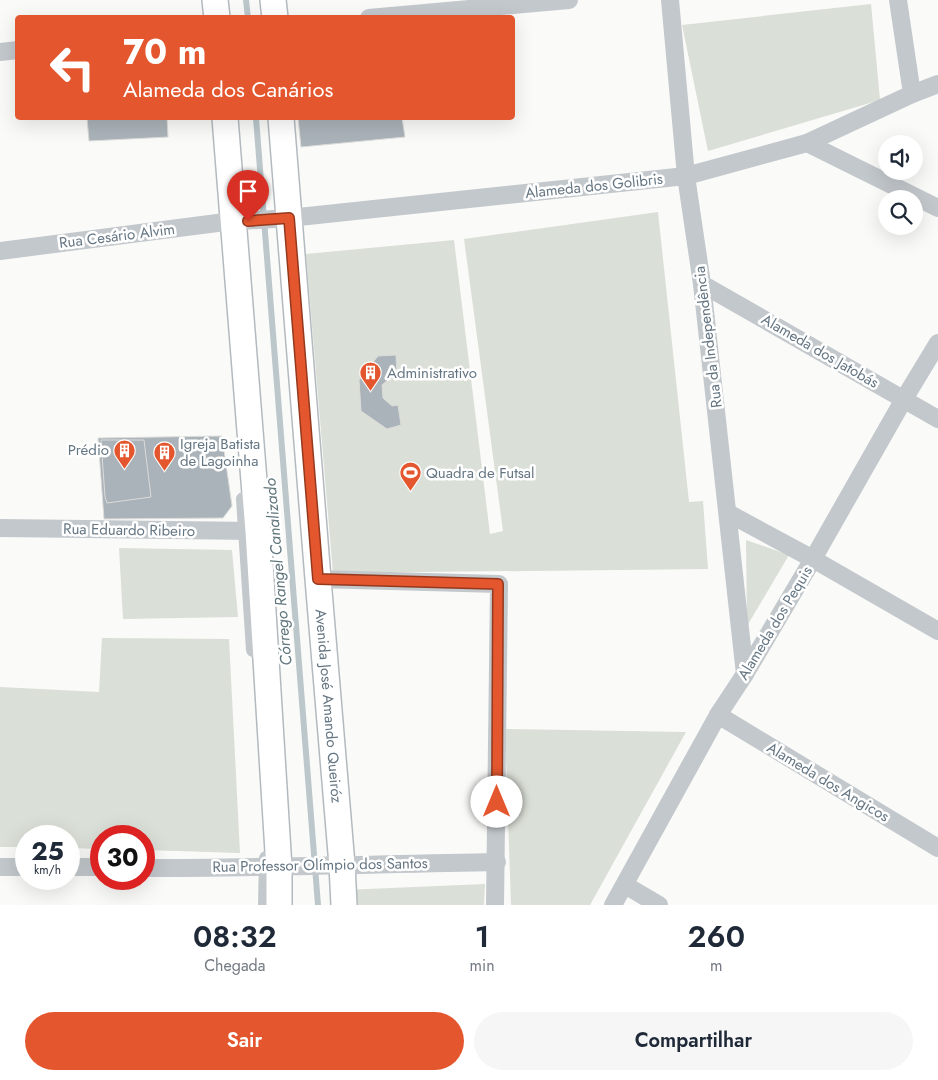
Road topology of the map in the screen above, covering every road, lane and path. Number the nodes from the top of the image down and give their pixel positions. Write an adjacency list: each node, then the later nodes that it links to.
1 (206, 0): 7 (street)
2 (216, 0): 8 (main road)
3 (274, 0): 9 (main road)
4 (570, 0): 10 (street)
5 (670, 0): 19 (street, Rua da Independência)
6 (898, 0): 14 (street)
7 (207, 15)
8 (217, 15)
9 (275, 15)
10 (402, 15)
11 (15, 50): 12 (street)
12 (0, 52)
13 (938, 84): 14 (street, Alameda dos Golibris)
14 (912, 94): 18 (street, Alameda dos Golibris)
15 (216, 120): 22 (street)
16 (225, 120): 22 (main road)
17 (282, 120): 21 (main road, Avenida José Amando Queiróz)
18 (807, 142): 19 (street, Alameda dos Golibris); 20 (street)
19 (686, 176): 21 (street, Alameda dos Golibris); 24 (street, Rua da Independência)
20 (938, 208)
21 (284, 218): 22 (street, Alameda dos Golibris); 32 (main road, Avenida José Amando Queiróz)
22 (236, 221): 23 (street, Rua Cesário Alvim); 30 (main road)
23 (0, 251)
24 (702, 284): 26 (street, Alameda dos Jatobás); 28 (street, Rua da Independência)
25 (938, 343): 26 (street, Alameda dos Pequis)
26 (904, 399): 27 (street, Alameda dos Jatobás); 31 (street, Alameda dos Pequis)
27 (938, 419)
28 (728, 513): 31 (street); 34 (street, Rua da Independência)
29 (0, 528): 30 (street, Rua Eduardo Ribeiro)
30 (251, 531): 41 (main road)
31 (813, 559): 33 (street); 34 (street, Alameda dos Pequis)
32 (318, 579): 37 (street); 38 (main road, Avenida José Amando Queiróz)
33 (938, 631)
34 (745, 674): 35 (street, Alameda dos Pequis)
35 (718, 715): 36 (street, Alameda dos Angicos); 43 (street, Alameda dos Pequis)
36 (938, 848)
37 (497, 862): 38 (street, Rua Professor Olímpio dos Santos); 47 (street)
38 (336, 865): 41 (street, Rua Professor Olímpio dos Santos); 46 (main road, Avenida José Amando Queiróz)
39 (0, 867): 40 (street)
40 (15, 867)
41 (279, 867): 42 (street, Rua Professor Olímpio dos Santos); 44 (street); 45 (main road)
42 (155, 868)
43 (625, 885): 48 (street, Alameda dos Pequis); 49 (street)
44 (265, 905)
45 (279, 905)
46 (344, 905)
47 (495, 905)
48 (613, 905)
49 (660, 905)

